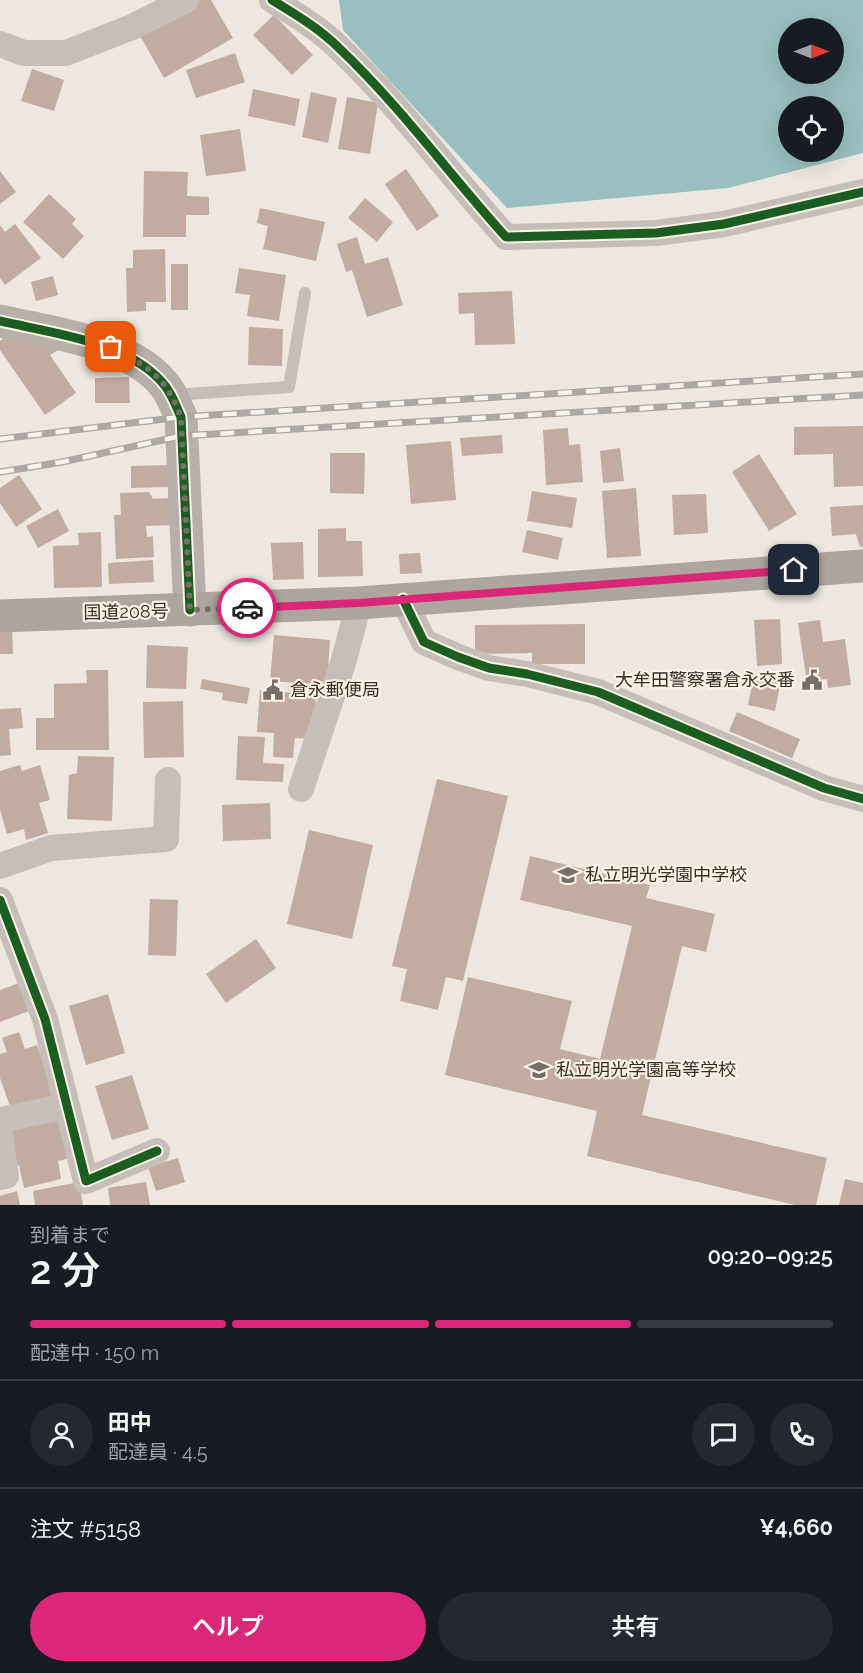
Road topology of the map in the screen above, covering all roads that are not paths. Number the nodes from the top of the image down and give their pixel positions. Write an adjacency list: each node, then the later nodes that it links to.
1 (186, 0): 3 (street)
2 (272, 0): 4 (street)
3 (0, 44)
4 (863, 192)
5 (305, 293): 7 (lane)
6 (0, 321): 7 (street)
7 (172, 395): 11 (street)
8 (863, 566): 9 (highway, 国道208号)
9 (403, 598): 10 (highway, 国道208号); 15 (street)
10 (359, 603): 11 (highway, 国道208号); 14 (street)
11 (190, 610): 12 (highway, 国道208号)
12 (0, 616)
13 (168, 780): 16 (street)
14 (301, 789)
15 (863, 799)
16 (0, 866)
17 (0, 900): 18 (street)
18 (67, 1106): 19 (street); 21 (street)
19 (0, 1120)
20 (0, 1135): 22 (street)
21 (157, 1152)
22 (0, 1177)

